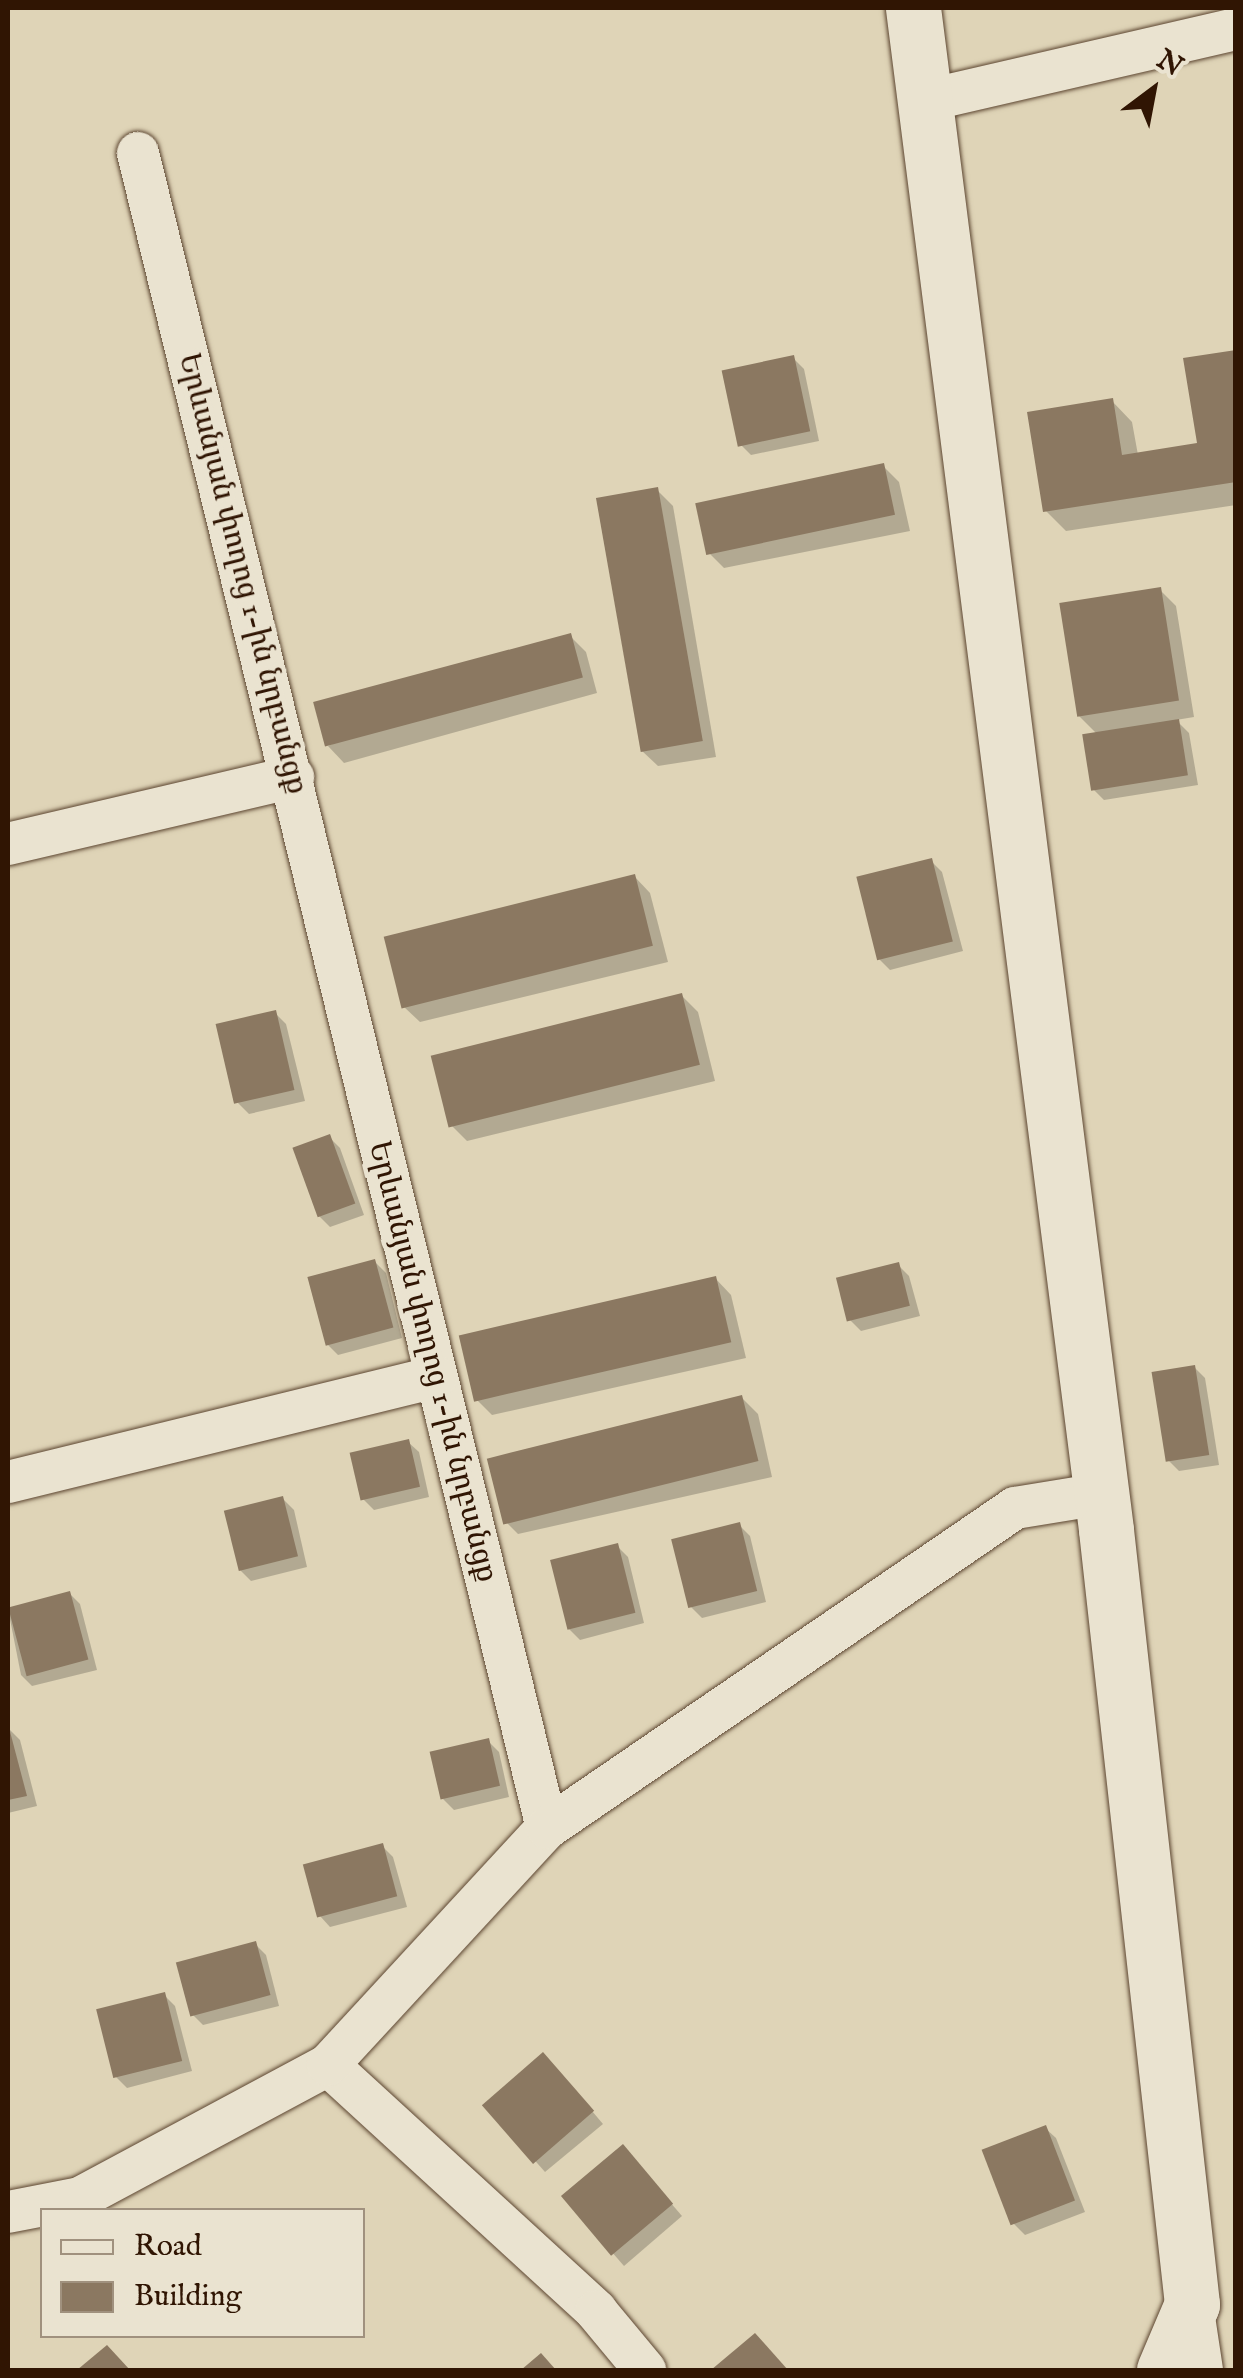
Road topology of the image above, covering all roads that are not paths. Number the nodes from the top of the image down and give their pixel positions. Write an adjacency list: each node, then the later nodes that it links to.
1 (912, 8): 3 (main road)
2 (1236, 29): 3 (street)
3 (924, 101): 9 (main road)
4 (138, 153): 5 (street, Երևանյան փողոց 1-ին նրբանցք)
5 (292, 778): 6 (street); 7 (street, Երևանյան փողոց 1-ին նրբանցք)
6 (8, 844)
7 (436, 1377): 8 (street); 10 (street, Երևանյան փողոց 1-ին նրբանցք)
8 (8, 1482)
9 (1101, 1494): 10 (street); 13 (main road)
10 (547, 1828): 11 (street)
11 (328, 2065): 12 (street); 14 (street)
12 (8, 2212)
13 (1192, 2304): 15 (main road); 16 (street)
14 (645, 2370)
15 (1164, 2370)
16 (1202, 2370)

